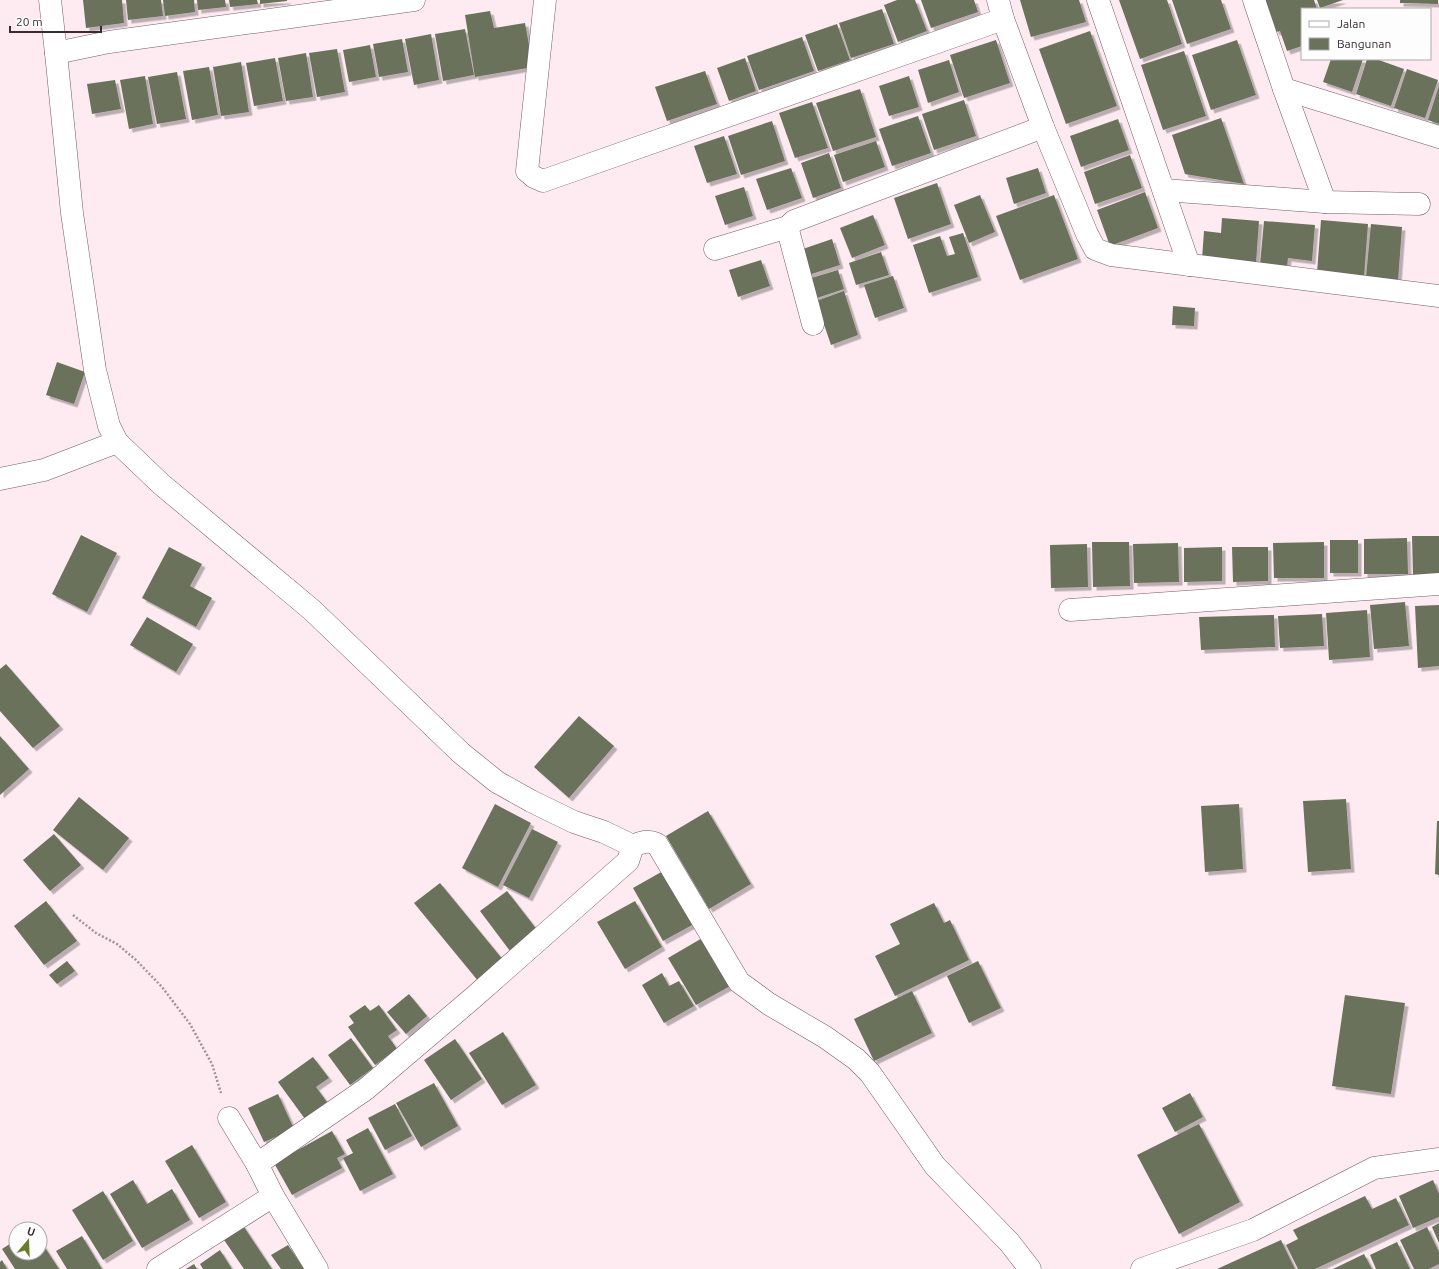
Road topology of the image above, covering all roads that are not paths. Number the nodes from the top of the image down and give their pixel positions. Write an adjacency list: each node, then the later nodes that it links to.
1 (50, 0): 7 (street)
2 (414, 0): 7 (street)
3 (545, 0): 6 (street)
4 (1098, 0): 11 (street)
5 (1254, 0): 8 (street)
6 (1000, 10): 9 (street)
7 (56, 52): 19 (street)
8 (1284, 89): 10 (street); 12 (street)
9 (1043, 126): 14 (street); 16 (street)
10 (1439, 137)
11 (1164, 190): 12 (street); 16 (street)
12 (1325, 202): 13 (street)
13 (1419, 204)
14 (788, 227): 15 (street); 18 (street)
15 (715, 249)
16 (1189, 265): 17 (street)
17 (1439, 296)
18 (813, 324)
19 (117, 442): 20 (street); 23 (street)
20 (0, 479)
21 (1439, 584): 22 (street)
22 (1070, 610)
23 (633, 846): 26 (street); 30 (street)
24 (228, 1118): 26 (street)
25 (1439, 1159): 31 (street)
26 (257, 1164): 27 (street)
27 (273, 1196): 28 (street); 29 (street)
28 (158, 1269)
29 (317, 1269)
30 (1030, 1269)
31 (1142, 1269)

